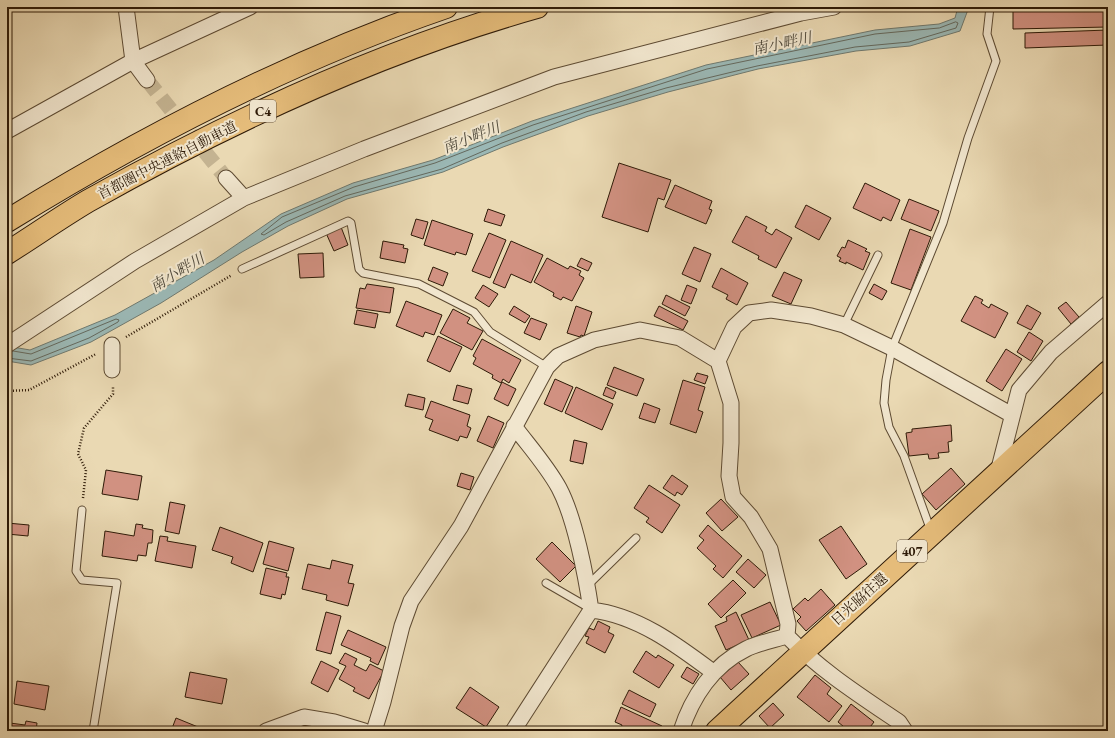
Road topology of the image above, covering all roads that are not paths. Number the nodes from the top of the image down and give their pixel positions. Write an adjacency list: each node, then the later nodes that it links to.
1 (126, 7): 7 (street)
2 (250, 7): 7 (street)
3 (446, 7): 12 (highway, 首都圏中央連絡自動車道 / C4)
4 (537, 7): 13 (highway, 首都圏中央連絡自動車道 / C4)
5 (834, 7): 11 (street)
6 (990, 7): 20 (lane)
7 (133, 61): 8 (street); 9 (street)
8 (147, 80)
9 (7, 131)
10 (226, 178): 11 (street)
11 (244, 198): 18 (street)
12 (7, 221)
13 (7, 253)
14 (878, 255): 17 (lane)
15 (242, 269): 22 (lane)
16 (1108, 303): 25 (street)
17 (844, 325): 20 (street); 21 (street)
18 (7, 345)
19 (112, 345): 23 (street)
20 (892, 348): 25 (street); 29 (lane)
21 (718, 361): 22 (street); 34 (street)
22 (547, 367): 26 (street)
23 (112, 370)
24 (1108, 372): 27 (highway, 日光脇往還 / 407)
25 (1012, 415): 27 (street)
26 (514, 426): 32 (street); 40 (street)
27 (998, 472): 29 (highway, 日光脇往還 / 407)
28 (82, 510): 37 (lane)
29 (932, 532): 35 (highway, 日光脇往還 / 407)
30 (636, 538): 32 (lane)
31 (546, 583): 33 (lane)
32 (587, 585): 33 (street)
33 (591, 610): 36 (street); 41 (street)
34 (787, 636): 35 (street); 36 (street)
35 (802, 651): 43 (highway, 日光脇往還 / 407); 44 (street)
36 (713, 672): 42 (street)
37 (93, 731)
38 (266, 731): 39 (street)
39 (364, 731)
40 (374, 731)
41 (513, 731)
42 (681, 731)
43 (717, 731)
44 (905, 731)

